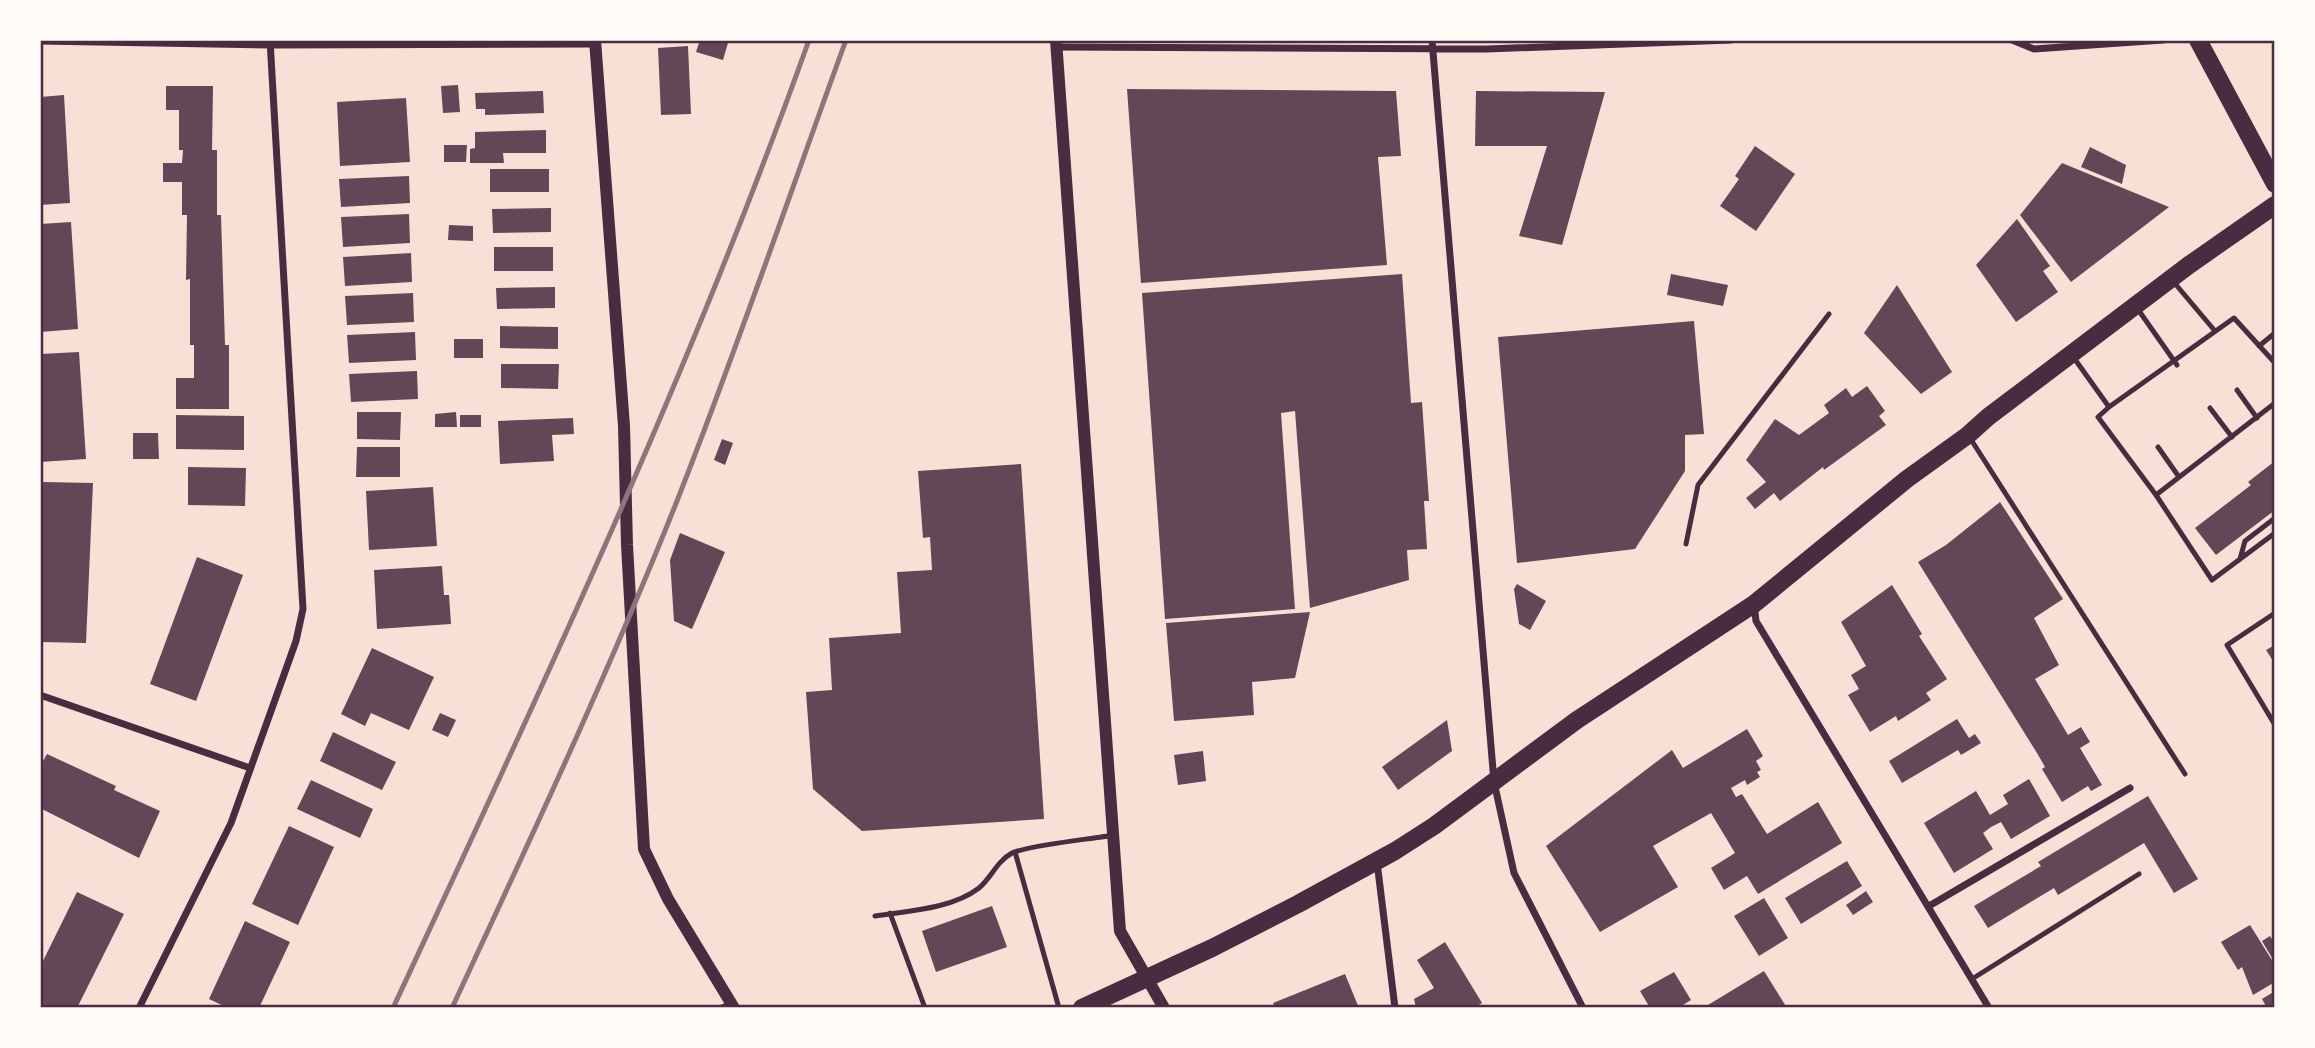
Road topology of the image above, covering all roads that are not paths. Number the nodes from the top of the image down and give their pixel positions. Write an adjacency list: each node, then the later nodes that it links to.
1 (1731, 40): 10 (street)
2 (2012, 40): 8 (street)
3 (2163, 40): 8 (street)
4 (2198, 40): 11 (main road)
5 (40, 41): 7 (street)
6 (596, 42): 7 (street); 55 (street)
7 (271, 43): 42 (street)
8 (2060, 43)
9 (1056, 44): 10 (street); 46 (street)
10 (1433, 45): 44 (street)
11 (2275, 184)
12 (2275, 205): 13 (main road)
13 (2171, 278): 14 (main road); 16 (lane)
14 (2135, 305): 19 (main road); 20 (lane)
15 (1829, 314): 36 (lane)
16 (2215, 331): 18 (lane); 20 (lane)
17 (2275, 332): 18 (lane)
18 (2259, 346): 21 (lane)
19 (2072, 355): 26 (lane); 29 (main road)
20 (2175, 363): 23 (lane)
21 (2275, 363)
22 (2237, 390): 28 (lane)
23 (2123, 398): 25 (lane); 26 (lane)
24 (2275, 403): 28 (lane)
25 (2127, 404)
26 (2109, 407): 33 (lane)
27 (2210, 408): 30 (lane)
28 (2257, 418): 30 (lane)
29 (1968, 435): 38 (main road); 43 (lane)
30 (2232, 437): 32 (lane)
31 (2158, 447): 32 (lane)
32 (2179, 477): 33 (lane)
33 (2156, 495): 37 (lane)
34 (2275, 518): 37 (lane)
35 (2275, 533): 37 (lane)
36 (1686, 544)
37 (2240, 559)
38 (1754, 604): 44 (main road); 50 (street)
39 (2275, 613): 41 (lane)
40 (40, 695): 42 (street)
41 (2275, 725)
42 (250, 768): 56 (street)
43 (2185, 774)
44 (1494, 782): 48 (main road); 62 (street)
45 (2130, 788): 50 (street)
46 (1114, 835): 47 (lane); 53 (street)
47 (1015, 852): 51 (lane); 58 (lane)
48 (1377, 861): 53 (main road); 61 (street)
49 (2139, 874): 54 (lane)
50 (1930, 906): 54 (street)
51 (890, 914): 52 (lane); 57 (lane)
52 (875, 916)
53 (1148, 976): 59 (main road); 60 (street)
54 (1972, 979): 63 (street)
55 (728, 1006)
56 (139, 1008)
57 (925, 1008)
58 (1059, 1008)
59 (1082, 1008)
60 (1164, 1008)
61 (1395, 1008)
62 (1583, 1008)
63 (1989, 1008)

